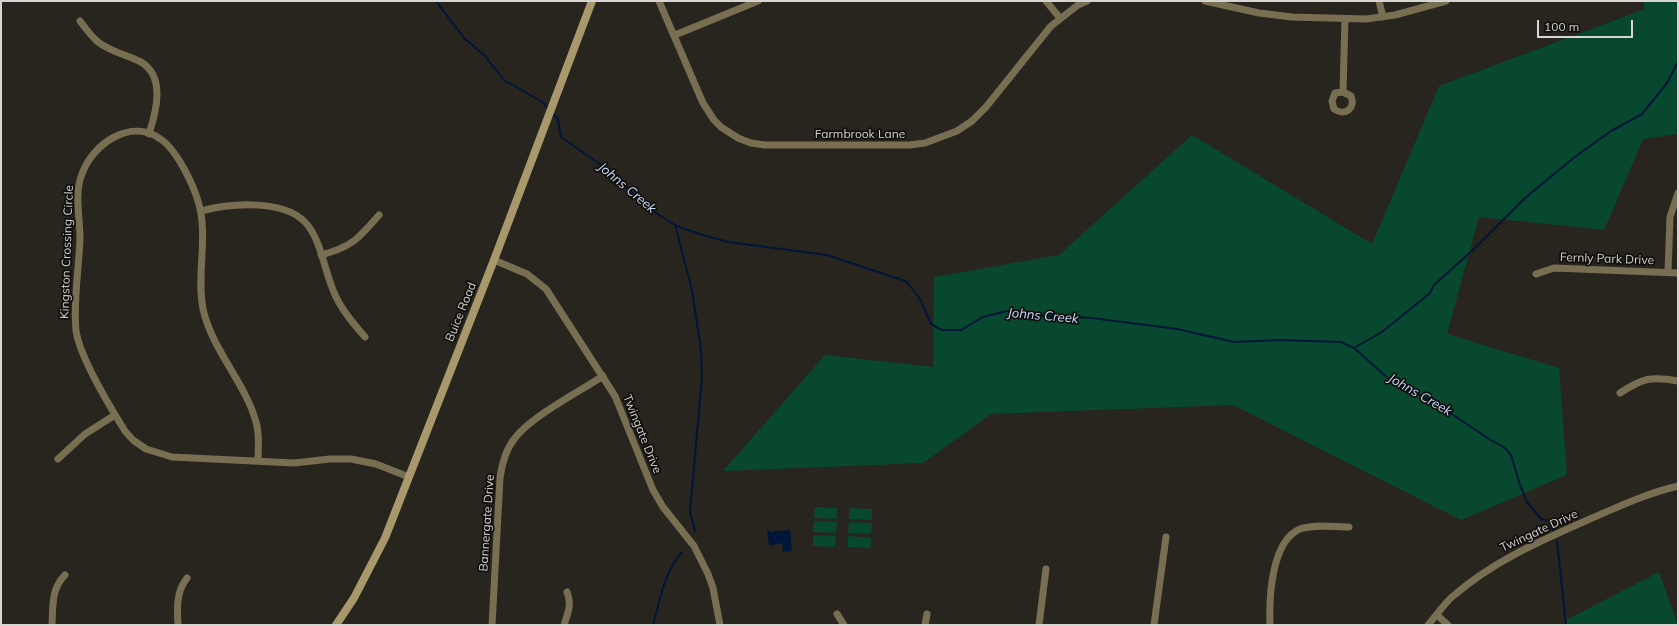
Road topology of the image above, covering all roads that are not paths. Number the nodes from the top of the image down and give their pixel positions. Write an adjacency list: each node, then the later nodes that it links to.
1 (592, 1): 20 (street, Buice Road)
2 (658, 1): 13 (street, Farmbrook Lane)
3 (758, 1): 13 (street)
4 (1046, 1): 10 (street)
5 (1087, 1): 10 (street, Farmbrook Lane)
6 (1205, 1): 11 (street)
7 (1379, 1): 9 (street)
8 (1446, 1): 9 (street)
9 (1383, 17): 11 (street)
10 (1060, 18): 13 (street, Farmbrook Lane)
11 (1345, 19): 14 (street)
12 (80, 21): 15 (street)
13 (675, 35)
14 (1343, 92)
15 (149, 134): 17 (street, Kingston Crossing Circle); 28 (street, Kingston Crossing Circle)
16 (1678, 193): 21 (street)
17 (201, 211): 19 (street); 30 (street, Kingston Crossing Circle)
18 (379, 214): 19 (street)
19 (321, 255): 24 (street)
20 (494, 260): 25 (street, Twingate Drive); 31 (street, Buice Road)
21 (1668, 272): 22 (street, Fernly Park Drive); 23 (street, Fernly Park Drive)
22 (1678, 273)
23 (1536, 274)
24 (365, 337)
25 (603, 376): 45 (street, Bannergate Drive); 47 (street, Twingate Drive)
26 (1678, 381): 27 (street)
27 (1620, 393)
28 (115, 415): 29 (street); 30 (street, Kingston Crossing Circle)
29 (58, 459)
30 (258, 461): 31 (street, Kingston Crossing Circle)
31 (409, 477): 44 (street, Buice Road)
32 (1678, 486): 41 (street, Twingate Drive)
33 (1349, 527): 52 (street)
34 (1166, 537): 51 (street)
35 (1046, 569): 50 (street)
36 (65, 575): 42 (street)
37 (187, 578): 43 (street)
38 (567, 592): 46 (street)
39 (837, 614): 48 (street)
40 (927, 614): 49 (street)
41 (1437, 615): 53 (street, Twingate Drive); 54 (street)
42 (52, 625)
43 (178, 625)
44 (336, 625)
45 (492, 625)
46 (564, 625)
47 (720, 625)
48 (844, 625)
49 (925, 625)
50 (1039, 625)
51 (1154, 625)
52 (1270, 625)
53 (1428, 625)
54 (1448, 625)

